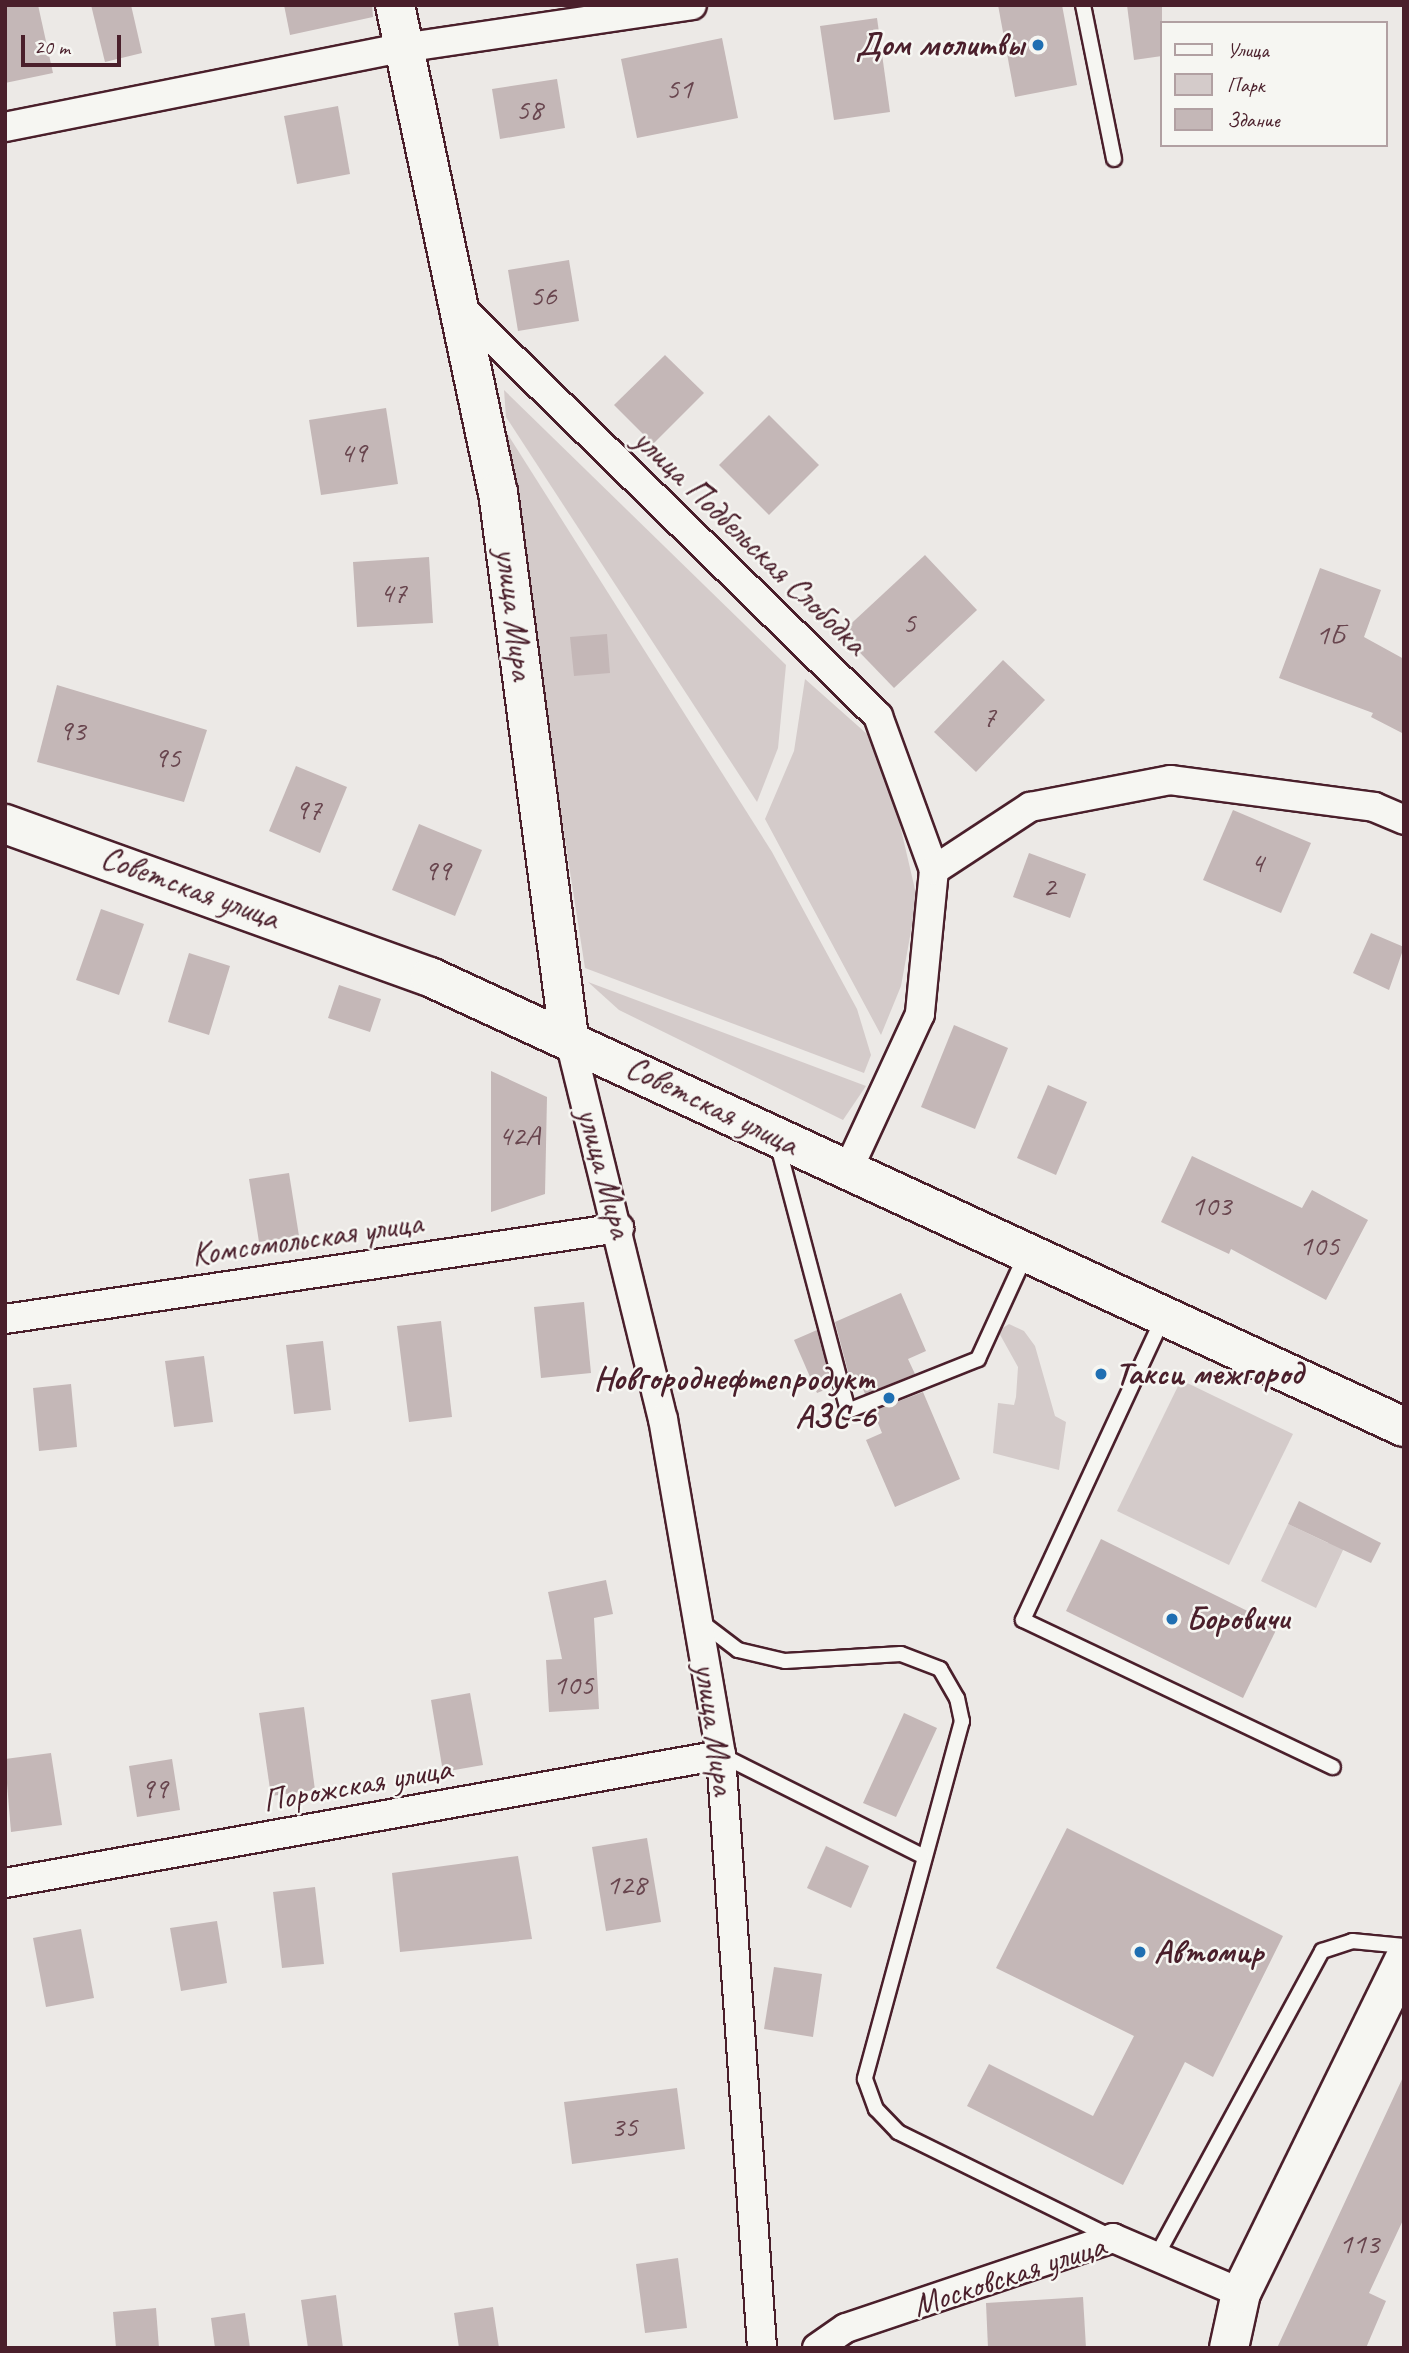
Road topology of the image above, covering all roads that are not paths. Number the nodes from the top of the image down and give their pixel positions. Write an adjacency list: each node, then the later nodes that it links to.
1 (395, 5): 4 (main road, улица Мира)
2 (692, 5): 4 (street)
3 (1083, 5): 6 (lane)
4 (402, 48): 5 (street); 7 (main road, улица Мира)
5 (5, 127)
6 (1114, 159)
7 (457, 304): 10 (street, улица Подбельская Слободка); 11 (main road, улица Мира)
8 (1404, 820): 10 (street)
9 (5, 824): 11 (main road, Советская улица)
10 (934, 870): 13 (street)
11 (569, 1037): 12 (main road, Советская улица); 14 (street, улица Мира)
12 (775, 1137): 13 (main road, Советская улица); 15 (lane)
13 (847, 1172): 15 (main road, Советская улица)
14 (619, 1228): 17 (street, Комсомольская улица); 19 (street, улица Мира)
15 (1028, 1250): 16 (main road, Советская улица)
16 (1166, 1313): 18 (main road, Советская улица); 21 (lane)
17 (5, 1319)
18 (1404, 1427)
19 (698, 1620): 20 (street, улица Мира); 22 (lane)
20 (721, 1755): 22 (lane); 23 (street, Порожская улица); 29 (street, улица Мира)
21 (1333, 1767)
22 (921, 1855): 26 (lane)
23 (5, 1883)
24 (1404, 1946): 27 (lane)
25 (1404, 1960): 28 (main road)
26 (1113, 2238): 27 (street, Московская улица); 30 (street, Московская улица)
27 (1157, 2255): 28 (street, Московская улица)
28 (1241, 2293): 31 (main road)
29 (762, 2348)
30 (817, 2348)
31 (1229, 2348)

